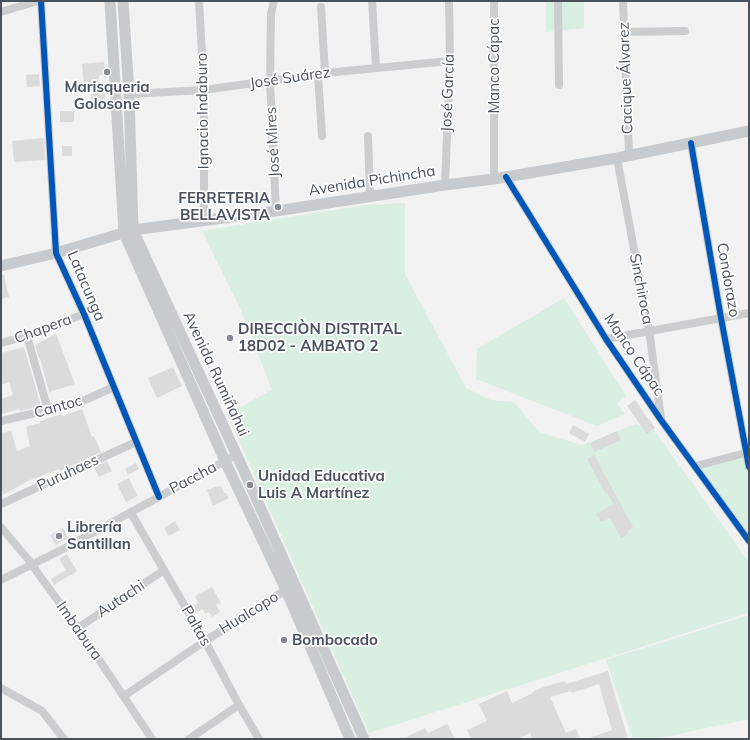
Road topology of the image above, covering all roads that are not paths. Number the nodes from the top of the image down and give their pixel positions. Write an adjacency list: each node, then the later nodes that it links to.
1 (40, 1): 12 (street); 35 (street, Latacunga)
2 (110, 1): 34 (main road, Avenida Rumiñahui)
3 (122, 1): 21 (main road, Avenida Rumiñahui)
4 (199, 1): 20 (street, Ignacio Indaburo)
5 (274, 1): 18 (street, José Mires)
6 (372, 1): 16 (street)
7 (449, 1): 15 (street, José García)
8 (494, 1): 29 (street, Manco Cápac)
9 (558, 1): 19 (street)
10 (623, 1): 14 (street, Cacique Álvarez)
11 (321, 7): 17 (street)
12 (1, 12)
13 (685, 31): 14 (street)
14 (624, 32): 26 (street, Cacique Álvarez)
15 (450, 62): 16 (street, José Suárez); 30 (street, José García)
16 (376, 67): 17 (street, José Suárez)
17 (322, 73): 18 (street, José Suárez); 23 (street)
18 (270, 81): 20 (street, José Suárez); 32 (street, José Mires)
19 (559, 85)
20 (204, 90): 21 (street, José Suárez); 33 (street, Ignacio Indaburo)
21 (129, 94): 34 (main road, Avenida Rumiñahui)
22 (749, 131): 25 (main road, Avenida Pichincha)
23 (322, 136)
24 (368, 136): 31 (street)
25 (691, 144): 26 (main road, Avenida Pichincha); 39 (street, Condorazo)
26 (629, 154): 27 (main road, Avenida Pichincha)
27 (617, 158): 28 (main road, Avenida Pichincha); 40 (street, Sinchiroca)
28 (506, 177): 29 (main road, Avenida Pichincha); 42 (street, Manco Cápac)
29 (494, 179): 30 (main road, Avenida Pichincha)
30 (445, 185): 31 (main road, Avenida Pichincha)
31 (370, 197): 32 (main road, Avenida Pichincha)
32 (276, 211): 33 (main road, Avenida Pichincha)
33 (204, 221): 34 (main road, Avenida Pichincha)
34 (129, 231): 35 (main road, Avenida Pichincha); 50 (main road, Avenida Rumiñahui); 51 (main road, Avenida Rumiñahui)
35 (56, 253): 36 (main road, Avenida Pichincha); 38 (street, Latacunga)
36 (1, 266)
37 (749, 313): 39 (street)
38 (84, 314): 41 (street, Chapera); 44 (street, Latacunga)
39 (721, 318): 40 (street); 49 (street, Condorazo)
40 (649, 330): 42 (street); 46 (street, Sinchiroca)
41 (27, 336): 43 (street, Chapera); 45 (street)
42 (606, 339): 46 (street, Manco Cápac)
43 (1, 343)
44 (114, 387): 45 (street, Cantoc); 48 (street, Latacunga)
45 (48, 410): 47 (street, Cantoc)
46 (662, 420): 52 (street, Manco Cápac)
47 (1, 421)
48 (136, 442): 54 (street, Latacunga); 55 (street, Puruhaes)
49 (748, 452): 52 (street); 53 (street, Condorazo)
50 (236, 455): 51 (street, Paccha); 62 (main road, Avenida Rumiñahui)
51 (225, 461): 54 (street, Paccha); 62 (main road, Avenida Rumiñahui)
52 (696, 466): 58 (street, Manco Cápac)
53 (749, 467)
54 (159, 497): 56 (street, Paccha)
55 (1, 504)
56 (131, 513): 59 (street, Paccha); 60 (street, Paltas)
57 (1, 527): 59 (street, Imbabura)
58 (749, 541)
59 (32, 564): 61 (street, Paccha); 63 (street, Imbabura)
60 (164, 570): 63 (street, Autachi); 64 (street, Paltas)
61 (1, 580)
62 (290, 588): 64 (street, Hualcopo); 72 (main road, Avenida Rumiñahui); 73 (main road, Avenida Rumiñahui)
63 (78, 628): 66 (street, Imbabura)
64 (205, 641): 66 (street, Hualcopo); 67 (street, Paltas)
65 (1, 688): 68 (street)
66 (124, 696): 69 (street, Imbabura)
67 (239, 705): 70 (street); 71 (street, Paltas)
68 (64, 739)
69 (152, 739)
70 (189, 739)
71 (259, 739)
72 (350, 739)
73 (364, 739)

